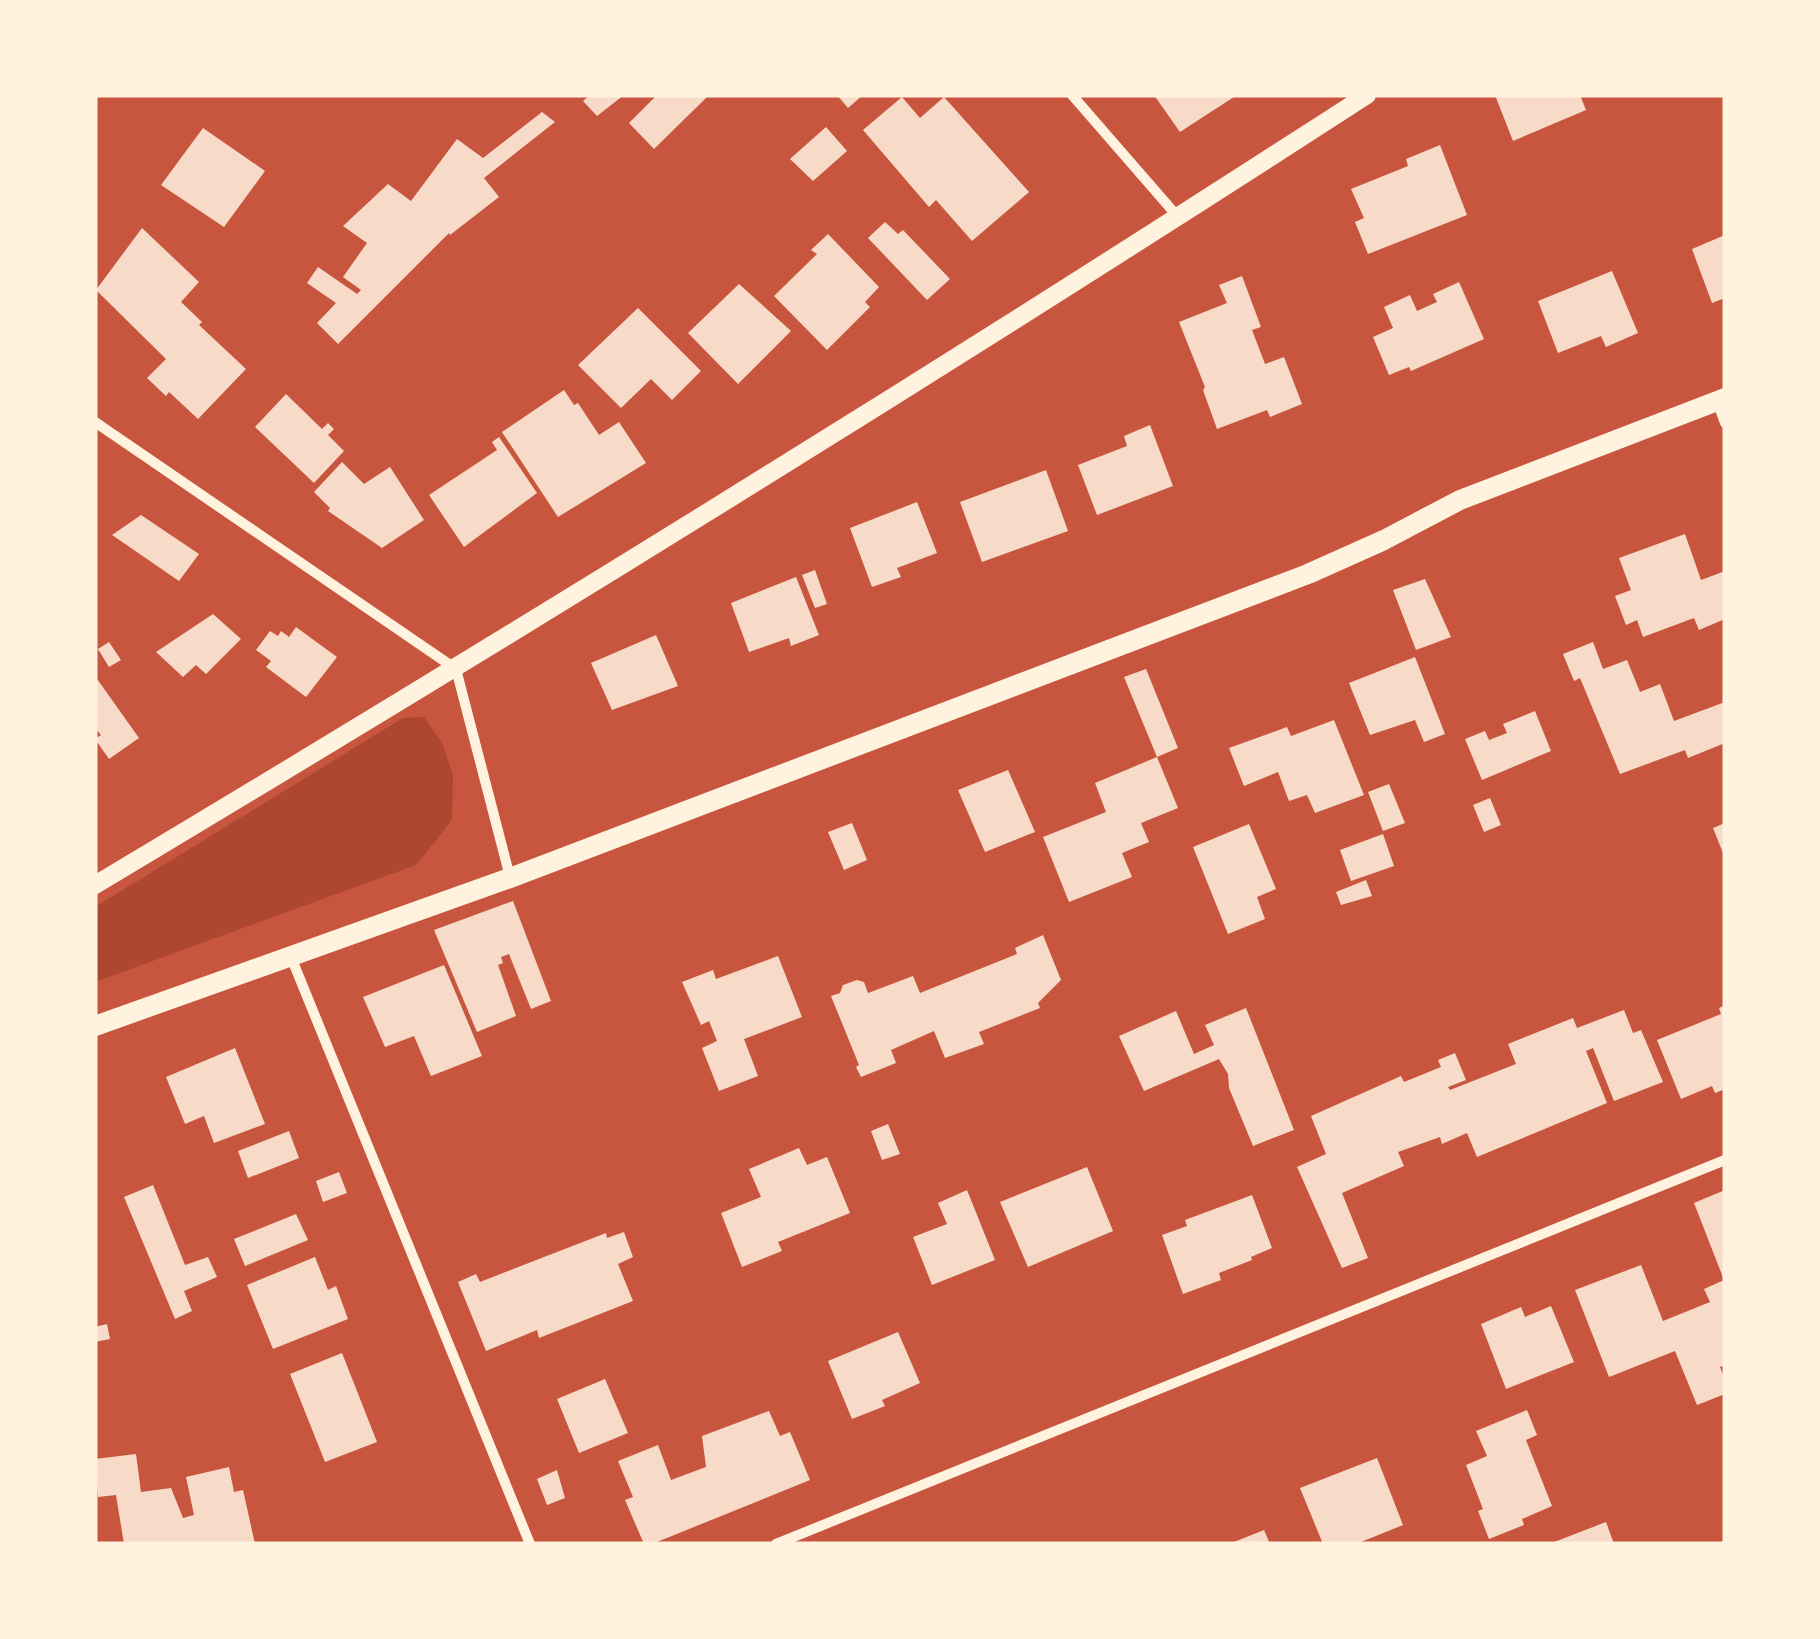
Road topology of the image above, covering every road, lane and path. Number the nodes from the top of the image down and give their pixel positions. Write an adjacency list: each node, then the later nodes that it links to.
1 (1072, 95): 3 (street)
2 (1367, 95): 3 (street)
3 (1178, 217): 7 (street)
4 (1721, 400): 6 (street); 8 (main road)
5 (95, 422): 7 (street)
6 (1725, 423)
7 (456, 669): 8 (street); 9 (street)
8 (510, 878): 10 (main road)
9 (95, 885)
10 (291, 955): 11 (main road); 13 (street)
11 (95, 1026)
12 (1725, 1160): 14 (street)
13 (530, 1544)
14 (776, 1544)

